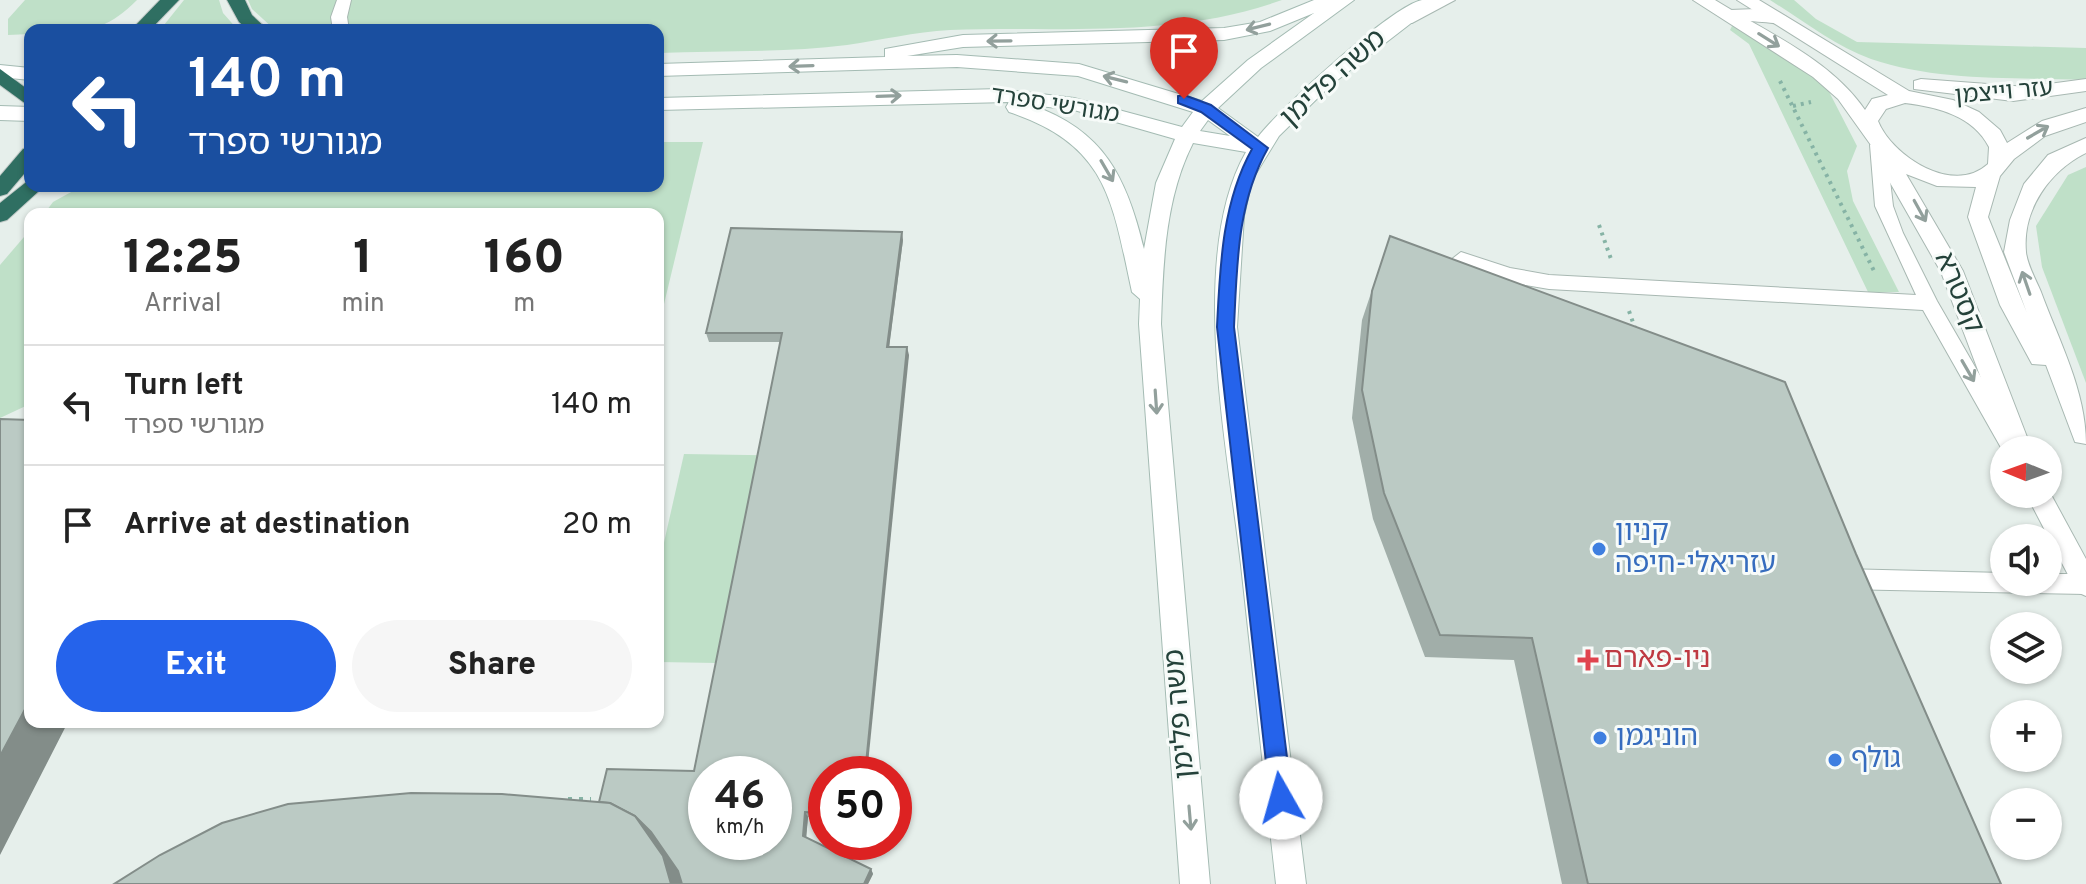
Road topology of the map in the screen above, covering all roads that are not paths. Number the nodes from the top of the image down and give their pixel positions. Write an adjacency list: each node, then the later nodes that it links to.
1 (170, 0): 13 (highway)
2 (236, 0): 14 (highway)
3 (344, 0): 15 (lane)
4 (1330, 0): 17 (street, one-way to 17)
5 (1345, 0): 30 (street, משה פלימן)
6 (1432, 0): 12 (street, משה פלימן)
7 (1446, 0): 12 (street)
8 (1702, 0): 10 (street, קסטרא)
9 (1746, 0): 11 (street)
10 (1730, 15): 11 (lane); 34 (street, קסטרא, one-way to 34)
11 (1780, 19): 16 (street)
12 (1396, 23): 36 (street, משה פלימן)
13 (146, 24)
14 (252, 24)
15 (340, 24)
16 (1850, 64): 22 (street); 25 (street)
17 (858, 65): 18 (street, מגורשי ספרד, one-way to 18); 30 (street, מגורשי ספרד, one-way to 17)
18 (664, 70)
19 (0, 73): 20 (street); 24 (highway)
20 (24, 74)
21 (2086, 85): 22 (street, עזר וייצמן)
22 (2026, 93): 25 (street, עזר וייצמן)
23 (942, 94): 29 (street, מגורשי ספרד, one-way to 23); 33 (street, מגורשי ספרד); 44 (street, one-way to 44)
24 (24, 97)
25 (1914, 98): 34 (street); 38 (street)
26 (24, 102): 27 (highway)
27 (0, 104)
28 (24, 104): 31 (street)
29 (664, 104)
30 (1206, 109): 33 (street, משה פלימן); 36 (street, מגורשי ספרד)
31 (0, 113)
32 (2086, 115): 38 (street, עזר וייצמן, one-way to 32)
33 (1187, 135): 36 (street, מגורשי ספרד); 44 (street, משה פלימן)
34 (1874, 139): 38 (street); 43 (lane); 46 (street, קסטרא, one-way to 46)
35 (2086, 145): 47 (street, one-way to 35)
36 (1260, 148): 52 (street, משה פלימן)
37 (24, 161): 39 (highway)
38 (1995, 169): 47 (street, קסטרא)
39 (0, 189)
40 (25, 192): 41 (highway)
41 (0, 215)
42 (1461, 259): 43 (lane)
43 (1929, 303): 45 (lane, one-way to 45)
44 (1150, 324): 51 (street, משה פלימן, one-way to 51)
45 (2005, 436)
46 (2015, 436)
47 (2085, 438)
48 (2045, 508): 50 (street)
49 (1827, 579): 50 (lane)
50 (2086, 584)
51 (1195, 884)
52 (1291, 884)

